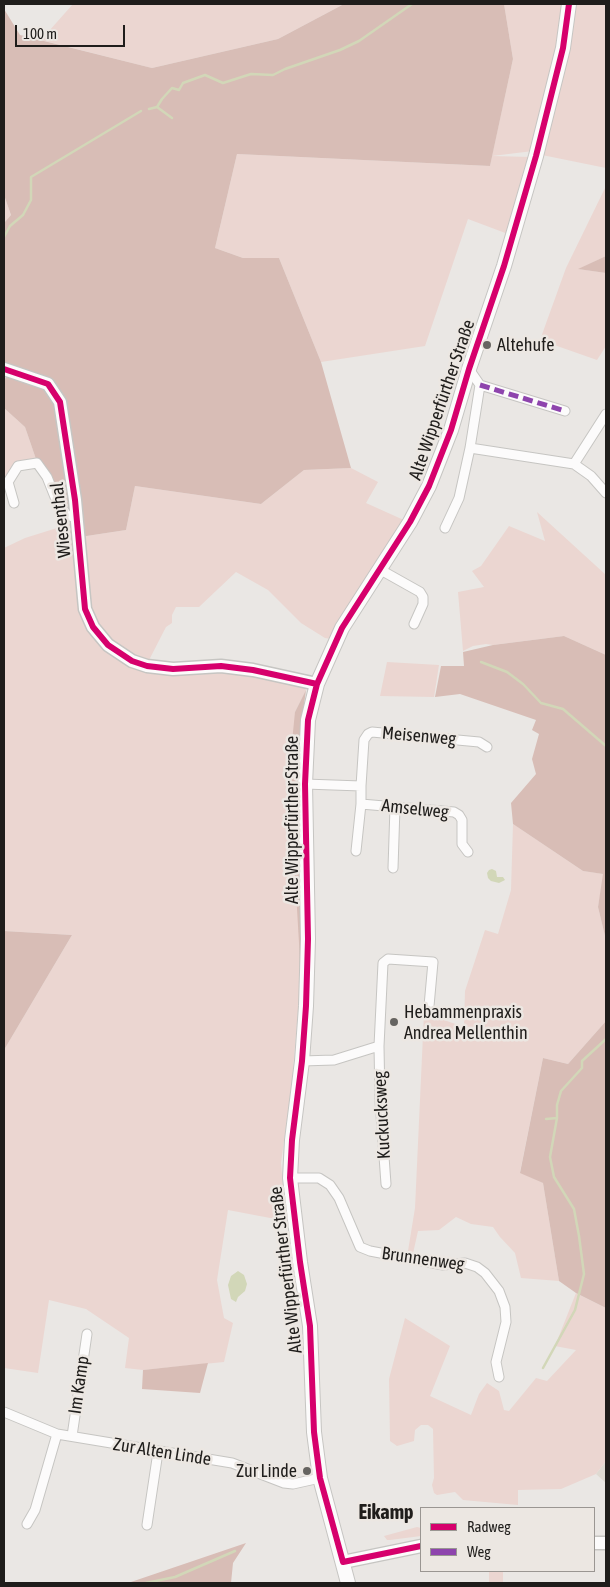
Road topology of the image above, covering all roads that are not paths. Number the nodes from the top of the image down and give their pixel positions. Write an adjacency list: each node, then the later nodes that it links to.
1 (569, 4): 3 (main road, Alte Wipperfürther Straße)
2 (4, 369): 11 (street, Wiesenthal)
3 (469, 369): 4 (street); 13 (main road, Alte Wipperfürther Straße)
4 (480, 385): 5 (street); 7 (street)
5 (565, 411)
6 (606, 414): 8 (street)
7 (470, 448): 8 (street); 12 (street)
8 (574, 464): 9 (street)
9 (606, 493)
10 (14, 503): 11 (street, Wiesenthal)
11 (76, 518): 15 (street, Wiesenthal)
12 (445, 528)
13 (379, 569): 14 (street); 15 (main road, Alte Wipperfürther Straße)
14 (414, 624)
15 (317, 684): 17 (main road, Alte Wipperfürther Straße)
16 (487, 747): 18 (street, Meisenweg)
17 (305, 784): 18 (street); 26 (main road, Alte Wipperfürther Straße)
18 (360, 786): 19 (street, Amselweg)
19 (362, 804): 20 (street, Amselweg); 21 (street, Amselweg)
20 (395, 807): 22 (street, Amselweg); 23 (street)
21 (356, 851)
22 (468, 852)
23 (393, 868)
24 (429, 1006): 25 (street, Kuckucksweg)
25 (379, 1046): 26 (street); 28 (street, Kuckucksweg)
26 (302, 1061): 27 (main road, Alte Wipperfürther Straße)
27 (290, 1178): 30 (street, Brunnenweg); 35 (main road, Alte Wipperfürther Straße)
28 (386, 1184)
29 (87, 1334): 33 (street, Im Kamp)
30 (499, 1378)
31 (4, 1412): 32 (street, Zur Alten Linde)
32 (57, 1434): 33 (street, Zur Alten Linde); 36 (street)
33 (72, 1436): 34 (street, Zur Alten Linde)
34 (158, 1452): 35 (street, Zur Alten Linde); 37 (street)
35 (320, 1478): 39 (main road, Alte Wipperfürther Straße)
36 (27, 1524)
37 (147, 1525)
38 (420, 1546): 39 (street)
39 (343, 1562): 40 (main road, Alte Wipperfürther Straße)
40 (348, 1583)

